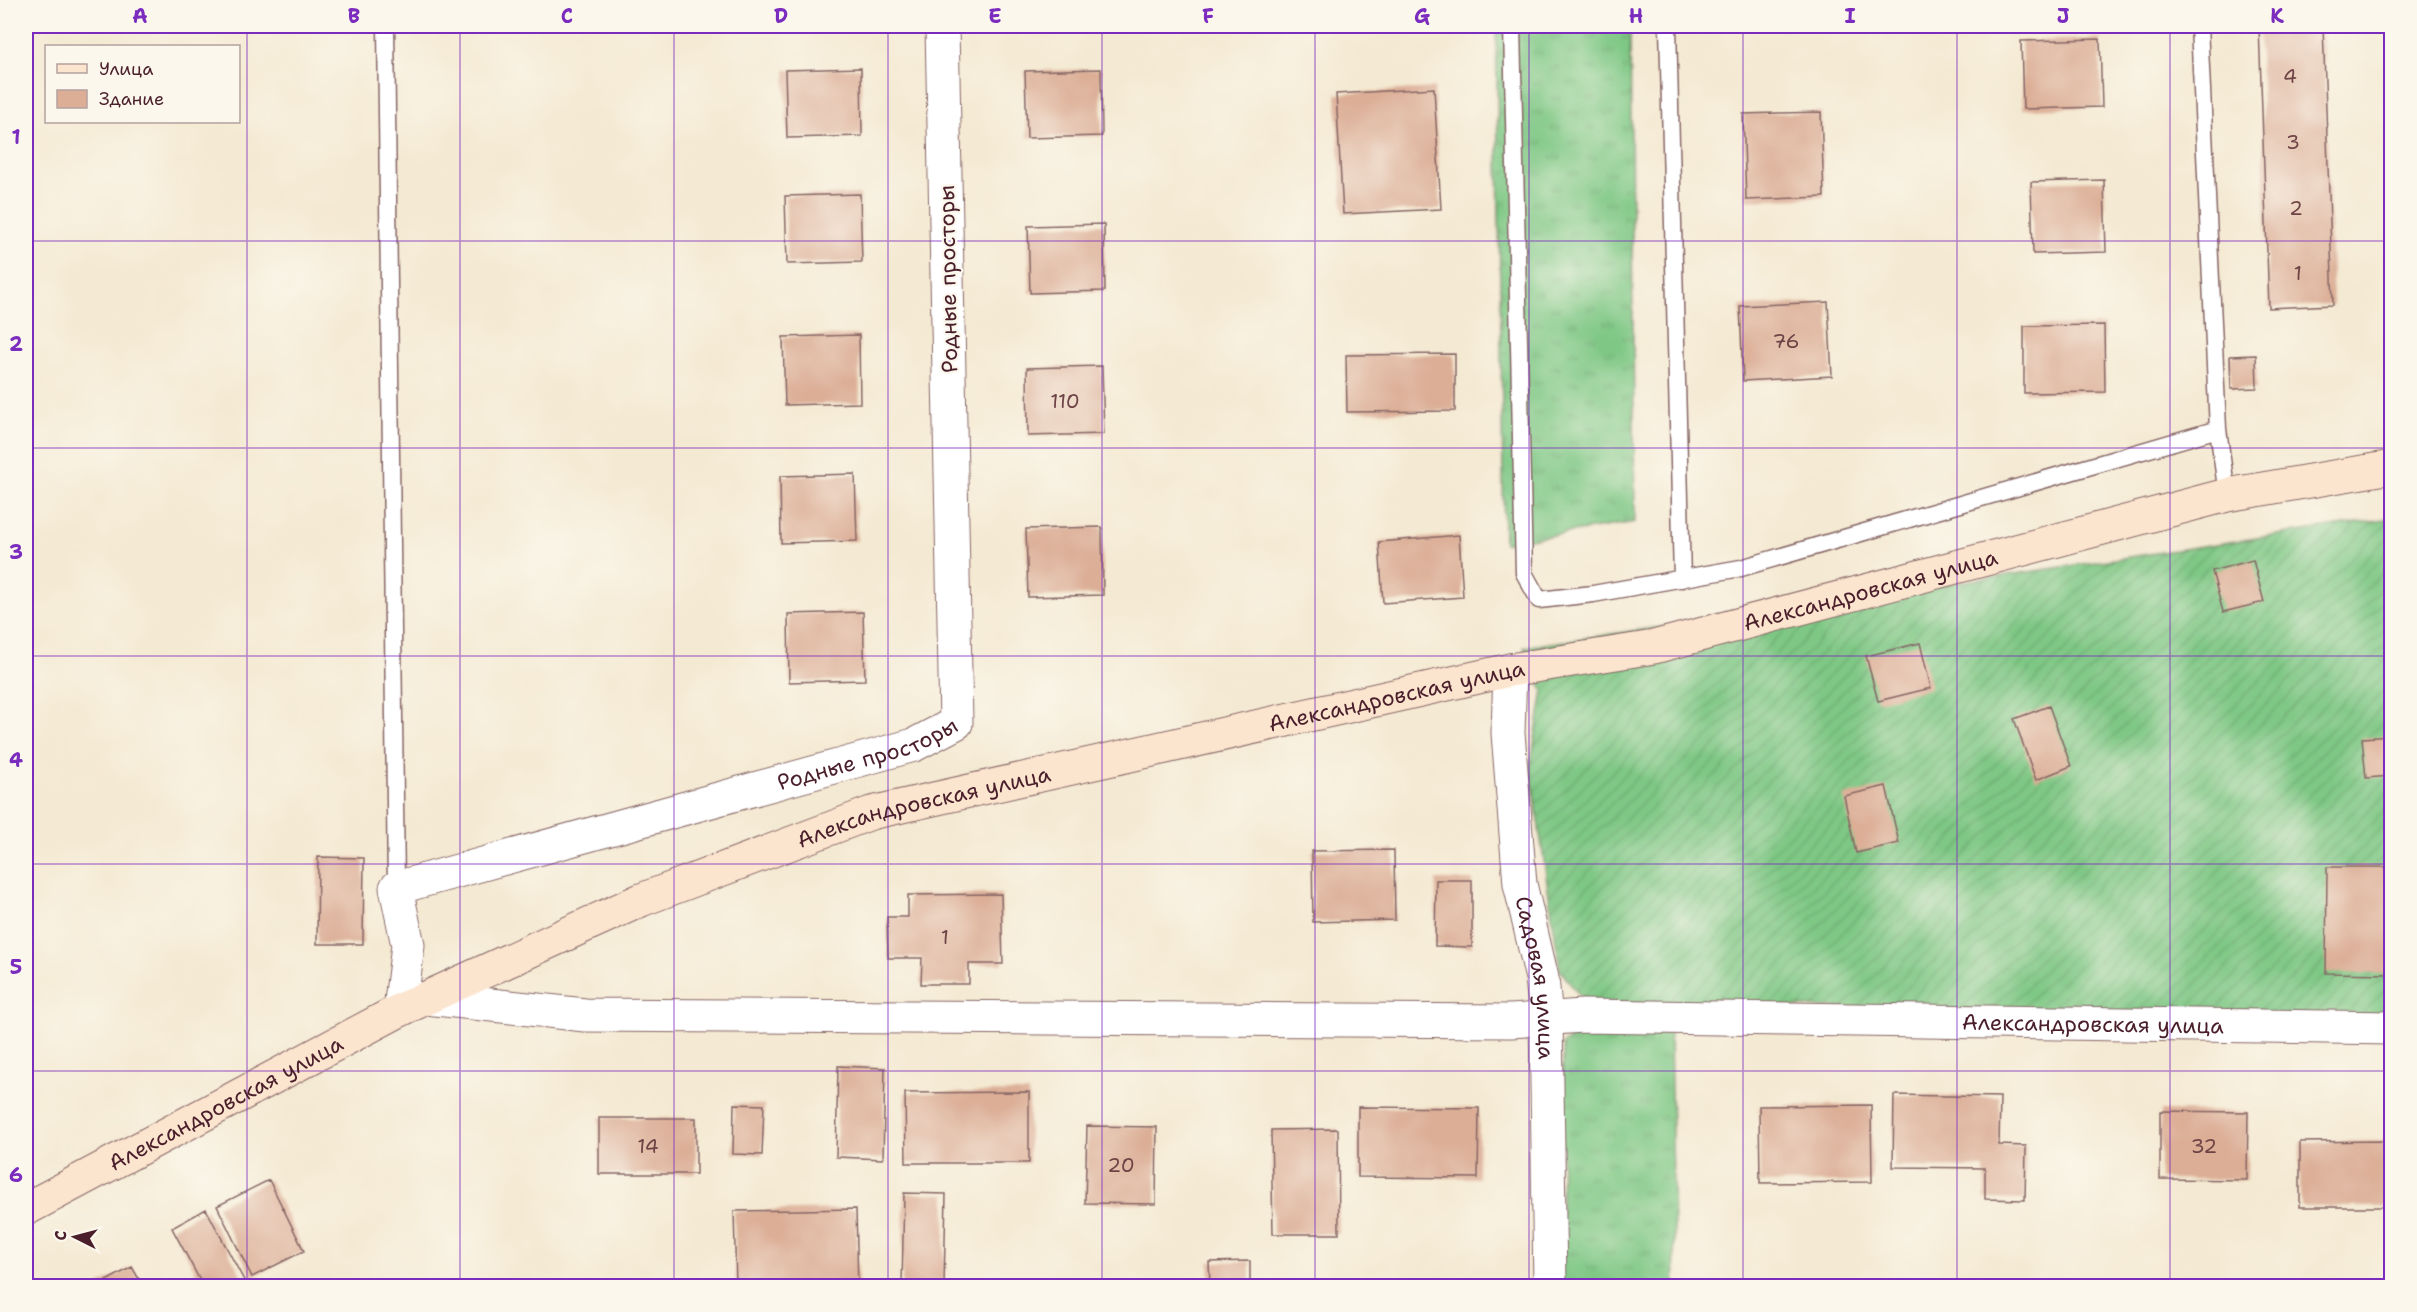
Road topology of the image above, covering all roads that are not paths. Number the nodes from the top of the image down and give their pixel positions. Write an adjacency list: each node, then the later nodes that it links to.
1 (387, 26): 11 (lane)
2 (942, 26): 11 (street, Родные просторы)
3 (1512, 26): 9 (lane)
4 (1668, 26): 9 (lane)
5 (2199, 26): 6 (lane)
6 (2218, 429): 8 (lane); 9 (lane)
7 (2391, 467): 8 (street, Александровская улица)
8 (2228, 495): 10 (street, Александровская улица)
9 (1682, 579)
10 (1510, 670): 12 (street, Александровская улица); 13 (street, Садовая улица)
11 (396, 888): 12 (street)
12 (413, 1004): 13 (street, Александровская улица); 15 (street, Александровская улица)
13 (1546, 1018): 14 (street, Александровская улица); 16 (street, Садовая улица)
14 (2391, 1028)
15 (26, 1209)
16 (1550, 1287)

